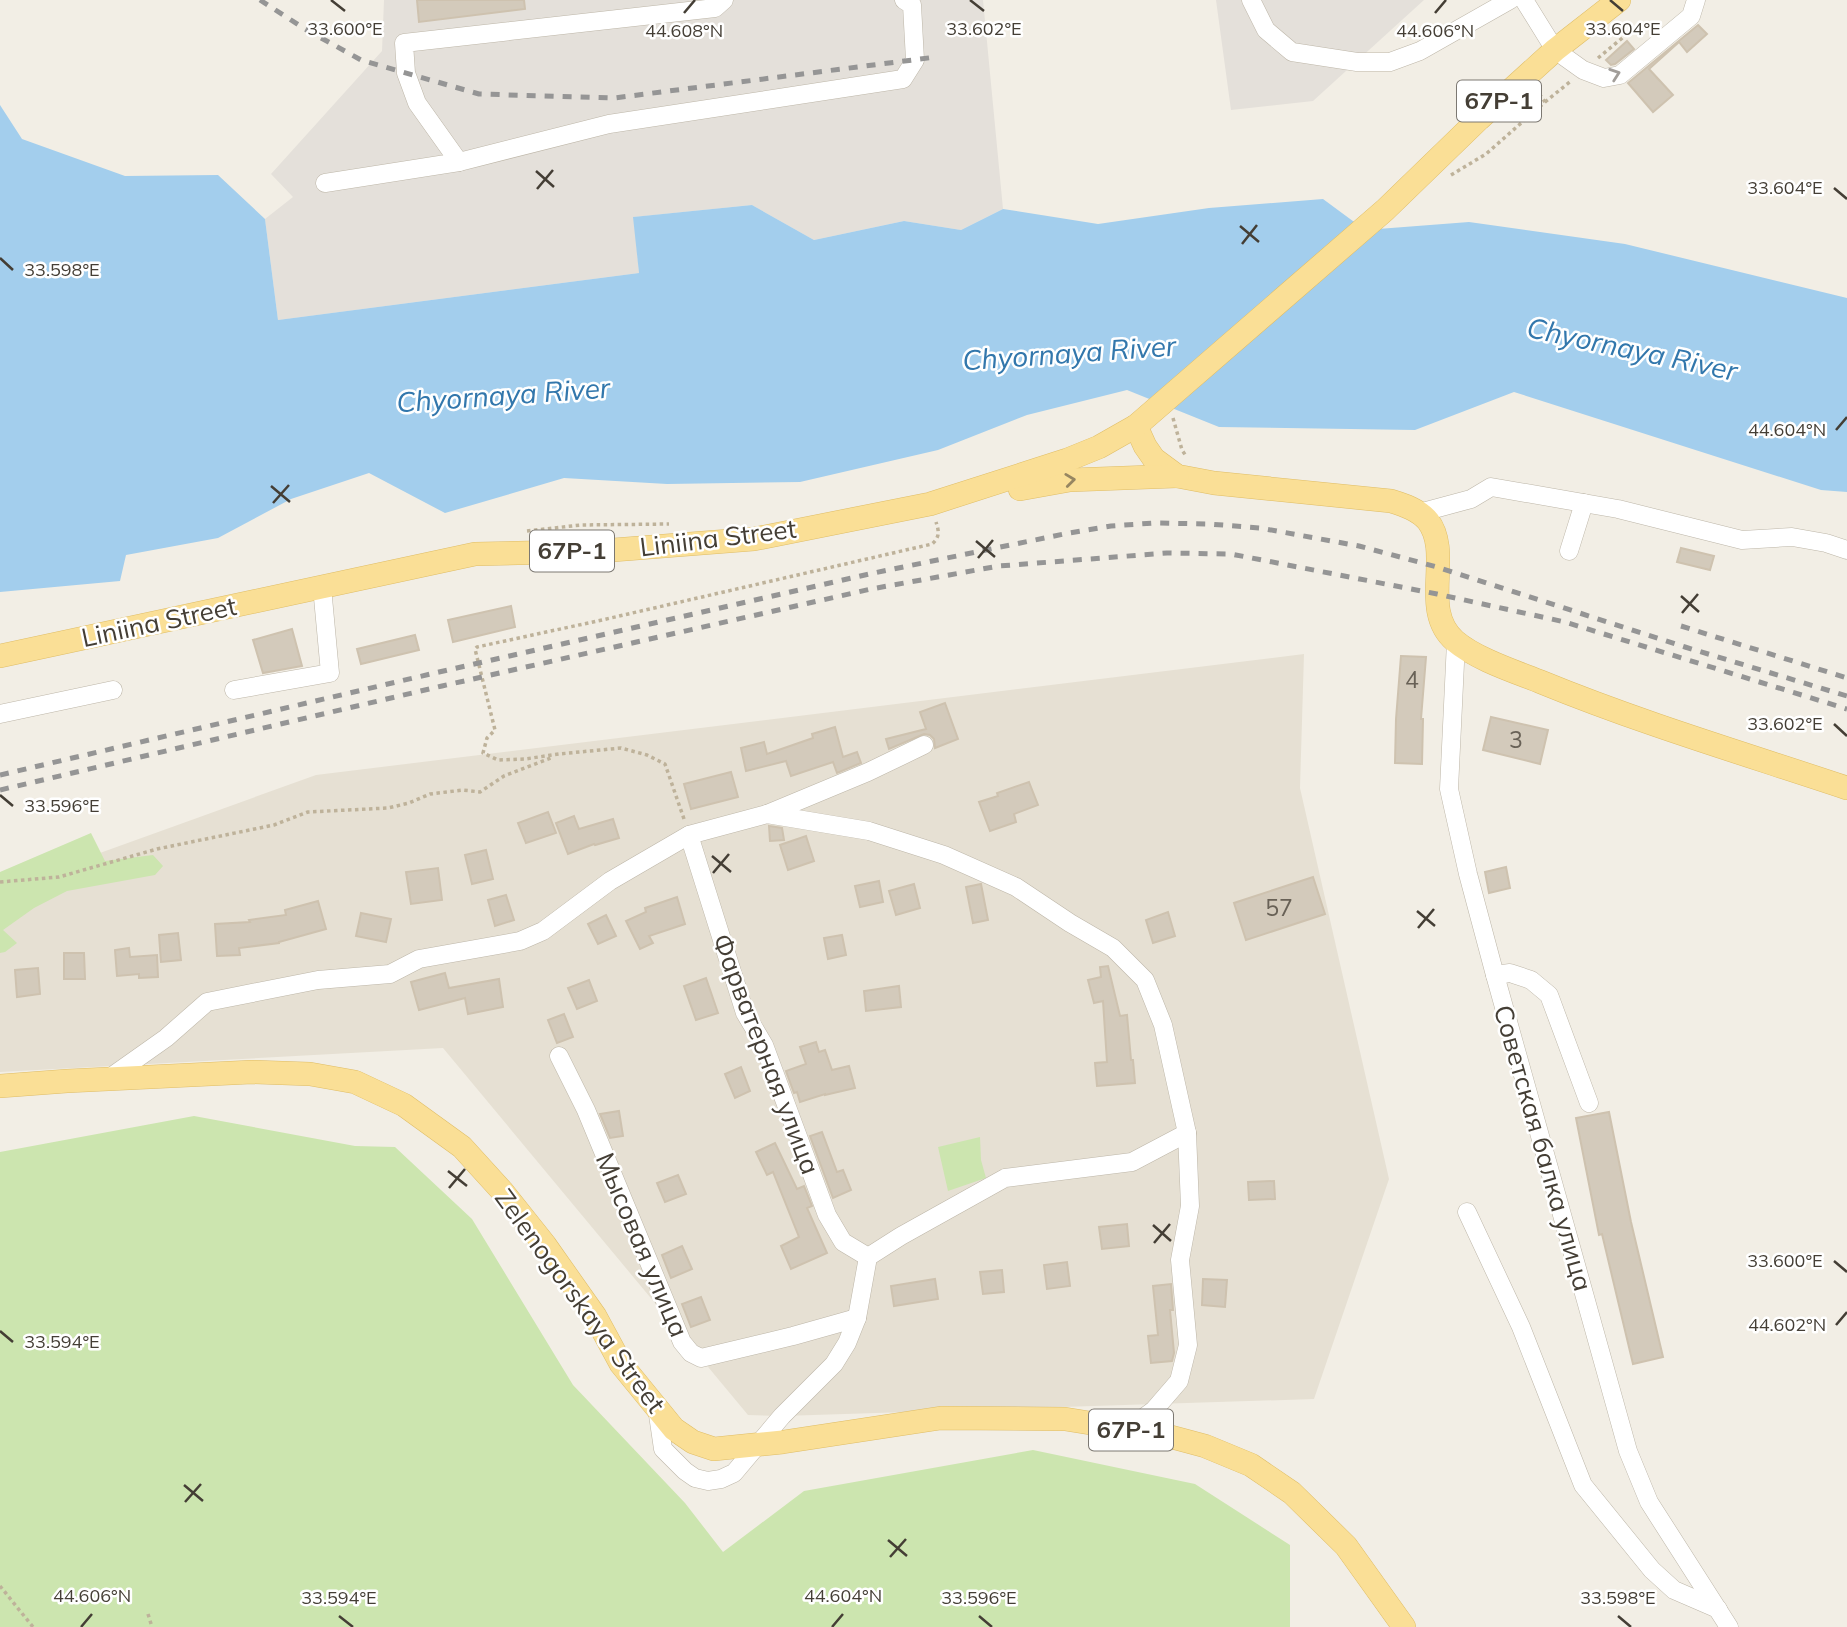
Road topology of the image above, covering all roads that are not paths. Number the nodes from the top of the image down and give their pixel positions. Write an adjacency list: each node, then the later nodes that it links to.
1 (724, 0): 9 (street)
2 (904, 0): 9 (street)
3 (1251, 0): 4 (street)
4 (1510, 0)
5 (1524, 0): 8 (street)
6 (1619, 0): 8 (main road, 67Р-1)
7 (1696, 0): 8 (street, one-way to 7)
8 (1555, 51): 11 (main road, 67Р-1)
9 (459, 162): 10 (street)
10 (325, 183)
11 (1136, 426): 12 (main road); 14 (main road, Liniina Street / 67Р-1)
12 (1177, 476): 14 (main road, one-way to 12); 15 (main road)
13 (1584, 503): 15 (street); 16 (street); 17 (street)
14 (930, 504): 18 (main road, Liniina Street / 67Р-1)
15 (1419, 513): 19 (main road)
16 (1847, 550)
17 (1569, 551)
18 (322, 587): 20 (main road, Liniina Street / 67Р-1); 21 (street)
19 (1456, 642): 25 (main road); 28 (street, Советская балка улица)
20 (4, 653)
21 (234, 690)
22 (113, 691): 23 (street)
23 (0, 714)
24 (924, 745): 26 (street)
25 (1847, 788)
26 (767, 814): 27 (street); 33 (street)
27 (689, 835): 30 (street); 35 (street, Фарватерная улица)
28 (1495, 975): 32 (street); 40 (street, Советская балка улица)
29 (559, 1056): 36 (street, Мысовая улица)
30 (108, 1079): 31 (main road, Zelenogorskaya Street / 67Р-1); 37 (main road, Zelenogorskaya Street / 67Р-1)
31 (0, 1086)
32 (1589, 1103)
33 (1187, 1133): 35 (street); 38 (street)
34 (1467, 1212): 40 (street)
35 (869, 1257): 36 (street)
36 (857, 1318): 39 (street)
37 (657, 1408): 39 (main road, Zelenogorskaya Street / 67Р-1); 39 (street)
38 (1128, 1429): 39 (main road, Zelenogorskaya Street / 67Р-1); 41 (main road, 67Р-1)
39 (758, 1444)
40 (1718, 1609): 42 (street, Советская балка улица)
41 (1405, 1627)
42 (1729, 1627)

